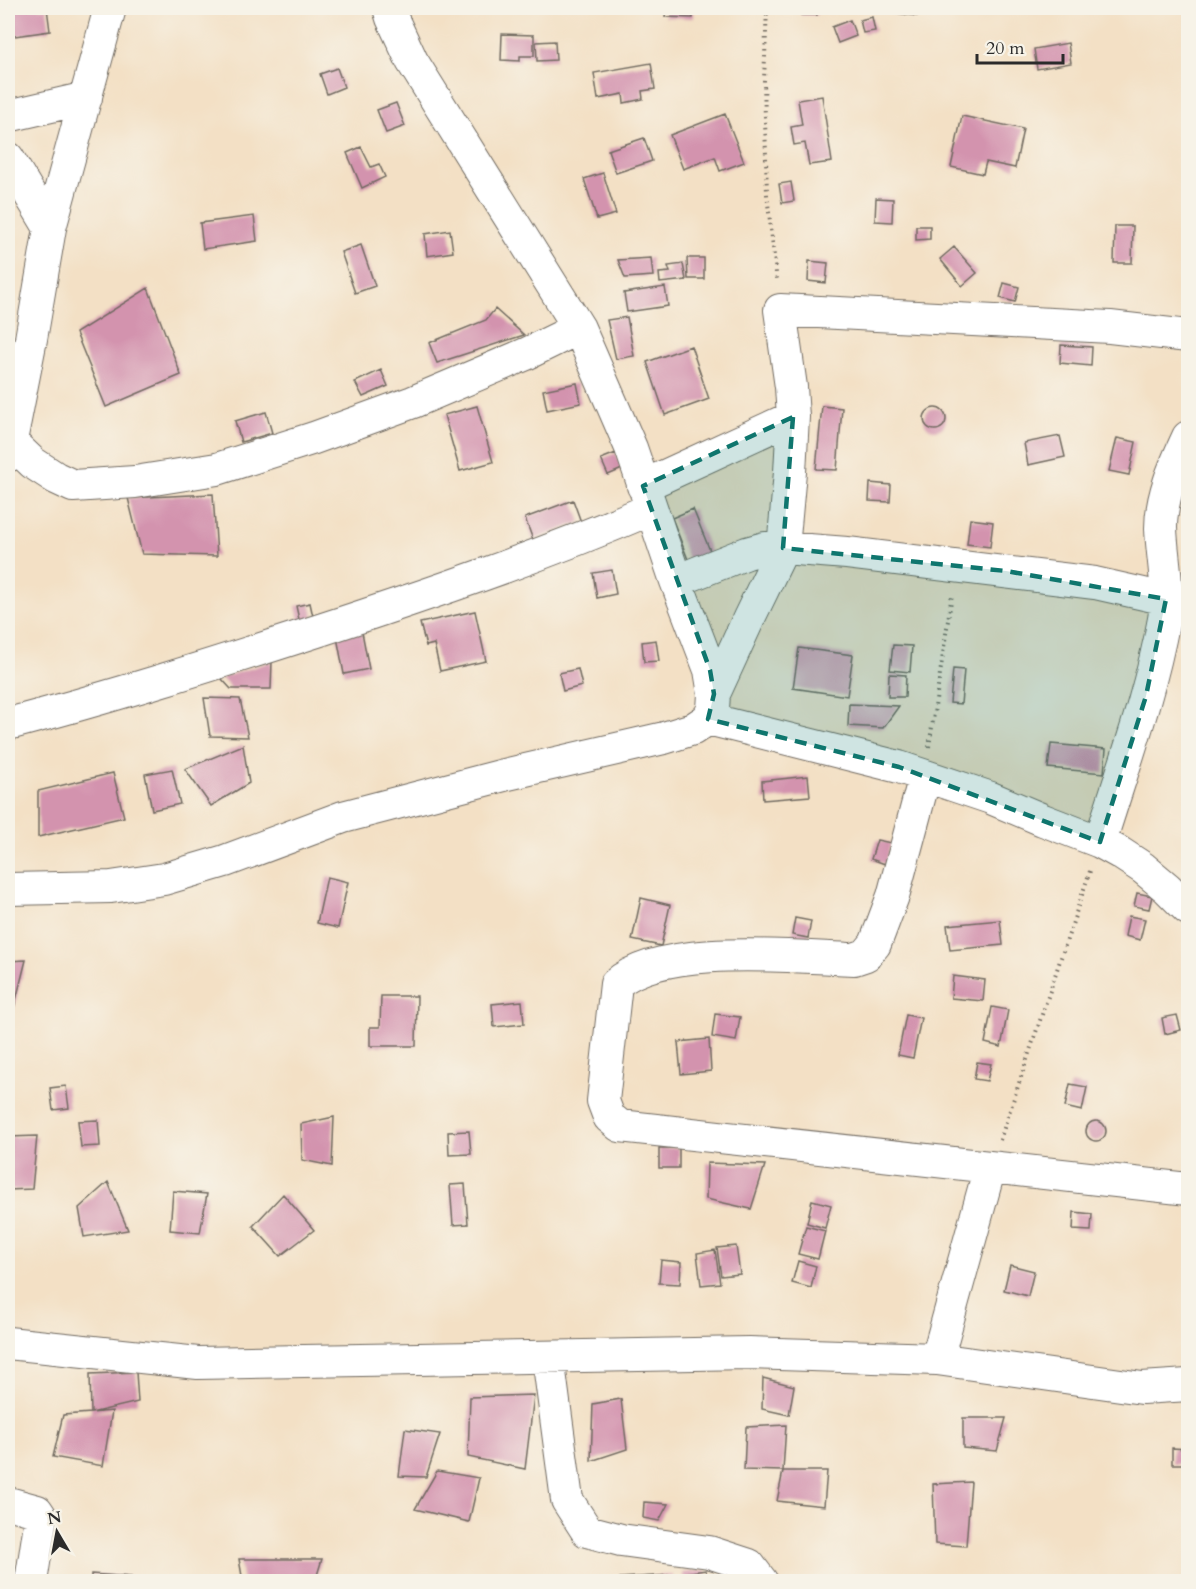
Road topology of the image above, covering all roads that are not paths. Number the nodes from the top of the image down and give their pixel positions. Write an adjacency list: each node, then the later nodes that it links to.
1 (110, 8): 3 (street)
2 (388, 8): 7 (street)
3 (86, 98): 4 (street); 6 (street)
4 (8, 116)
5 (8, 158): 6 (street)
6 (51, 228): 9 (street)
7 (579, 328): 12 (street); 13 (street)
8 (1188, 336): 10 (street)
9 (19, 340): 12 (street)
10 (793, 417): 13 (street); 14 (street)
11 (1188, 437): 16 (street)
12 (9, 448)
13 (647, 497): 15 (street); 18 (street)
14 (783, 548): 15 (street); 16 (street); 17 (street)
15 (676, 581): 17 (street)
16 (1178, 604): 20 (street)
17 (711, 706): 19 (street); 21 (street)
18 (8, 724)
19 (925, 776): 20 (street); 23 (street)
20 (1100, 842): 22 (street)
21 (8, 889)
22 (1188, 909)
23 (990, 1167): 24 (street); 27 (street)
24 (1188, 1190)
25 (8, 1343): 26 (street)
26 (548, 1357): 27 (street); 31 (street)
27 (937, 1359): 28 (street)
28 (1188, 1385)
29 (8, 1503): 30 (street)
30 (32, 1581)
31 (762, 1581)

